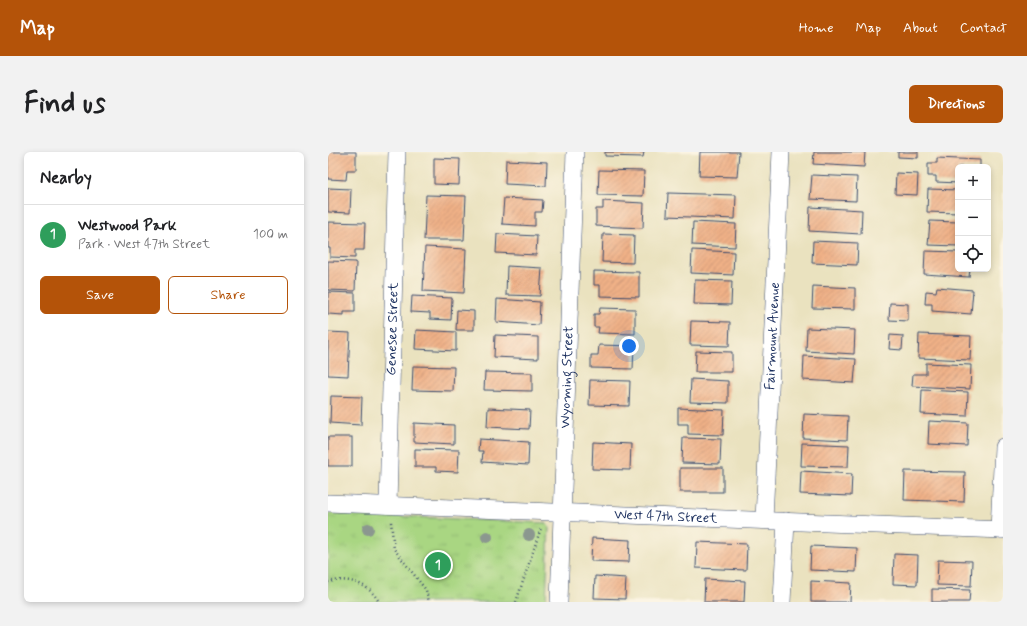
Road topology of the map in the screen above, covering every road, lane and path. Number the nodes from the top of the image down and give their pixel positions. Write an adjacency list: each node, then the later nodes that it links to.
1 (397, 152): 7 (street, Genesee Street)
2 (575, 152): 6 (street, Wyoming Street)
3 (781, 152): 8 (street, Fairmount Avenue)
4 (1003, 447): 11 (street)
5 (328, 503): 7 (street, West 47th Street)
6 (562, 512): 7 (street, West 47th Street); 8 (street, West 47th Street); 16 (street, Wyoming Street)
7 (390, 513): 14 (path)
8 (764, 520): 9 (street, West 47th Street)
9 (786, 521): 11 (street, West 47th Street); 17 (street)
10 (542, 522): 15 (path)
11 (1001, 530)
12 (328, 582): 13 (path)
13 (379, 602)
14 (429, 602)
15 (516, 602)
16 (559, 602)
17 (782, 602)

